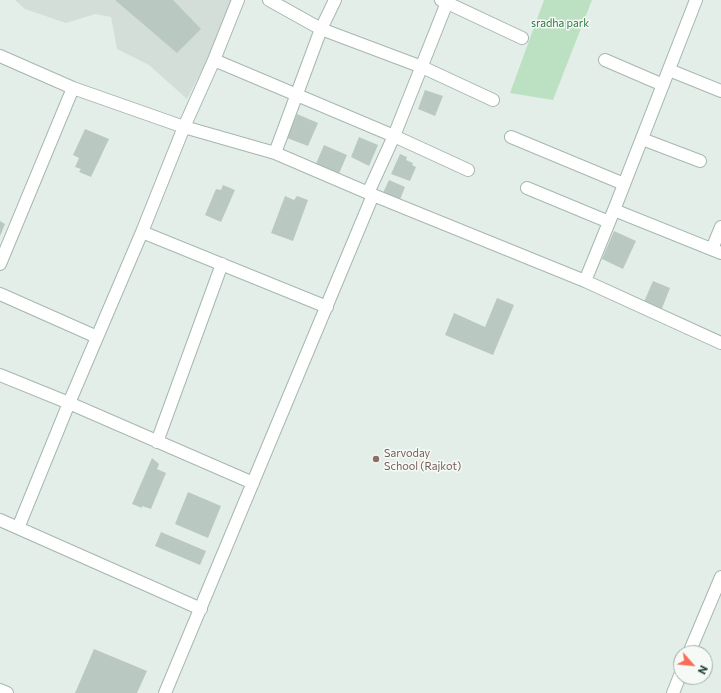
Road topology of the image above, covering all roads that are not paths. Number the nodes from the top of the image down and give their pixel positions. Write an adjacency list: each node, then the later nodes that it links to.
1 (238, 0): 9 (street)
2 (269, 0): 6 (street)
3 (335, 0): 6 (street)
4 (696, 0): 12 (street)
5 (445, 1): 7 (street); 11 (street)
6 (321, 28): 11 (street); 16 (street)
7 (522, 38)
8 (0, 56): 14 (street)
9 (214, 60): 16 (street); 18 (street)
10 (605, 60): 13 (street)
11 (422, 67): 17 (street); 19 (street)
12 (669, 70): 13 (street); 15 (street)
13 (663, 85): 21 (street)
14 (73, 88): 18 (street); 33 (street)
15 (721, 91)
16 (297, 94): 19 (street); 22 (street)
17 (493, 100)
18 (184, 127): 22 (street); 31 (street)
19 (394, 136): 24 (street); 27 (street)
20 (511, 137): 25 (street)
21 (642, 139): 23 (street); 25 (street)
22 (275, 153): 27 (street)
23 (700, 161)
24 (468, 170)
25 (624, 184): 28 (street)
26 (527, 188): 29 (street)
27 (371, 194): 35 (street); 37 (street)
28 (614, 210): 29 (street); 32 (street)
29 (609, 222): 35 (street)
30 (721, 227): 32 (street)
31 (142, 232): 34 (street); 38 (street)
32 (717, 251)
33 (0, 264)
34 (222, 264): 37 (street); 42 (street)
35 (585, 281): 39 (street)
36 (0, 294): 38 (street)
37 (327, 307): 43 (street)
38 (97, 336): 41 (street)
39 (721, 343)
40 (0, 375): 41 (street)
41 (69, 403): 42 (street); 45 (street)
42 (157, 442): 43 (street)
43 (253, 483): 47 (street)
44 (0, 520): 45 (street)
45 (18, 528): 47 (street)
46 (721, 577): 48 (street)
47 (201, 609): 51 (street)
48 (692, 645)
49 (0, 690): 50 (street)
50 (7, 693)
51 (165, 693)

